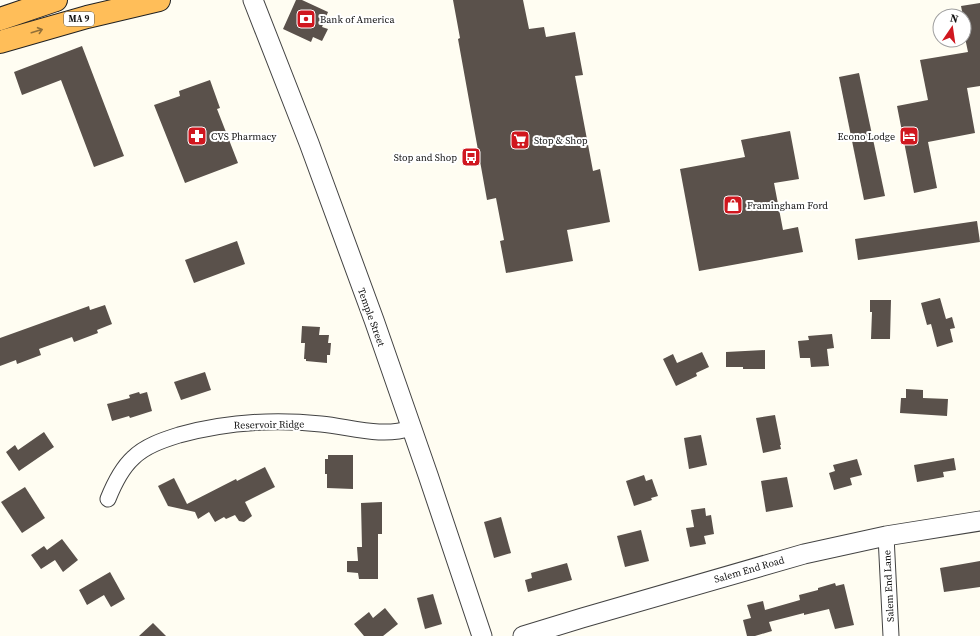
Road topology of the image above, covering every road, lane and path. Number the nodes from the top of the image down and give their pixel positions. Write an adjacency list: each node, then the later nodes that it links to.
1 (56, 0): 4 (highway, MA 9)
2 (159, 0): 5 (highway, MA 9, one-way to 2)
3 (253, 0): 6 (street, Temple Street)
4 (0, 19)
5 (0, 42)
6 (411, 428): 7 (street, Reservoir Ridge); 10 (street, Temple Street)
7 (108, 499)
8 (980, 521): 9 (street, Salem End Road)
9 (886, 536): 11 (street, Salem End Road); 12 (street, Salem End Lane)
10 (482, 636)
11 (524, 636)
12 (891, 636)

